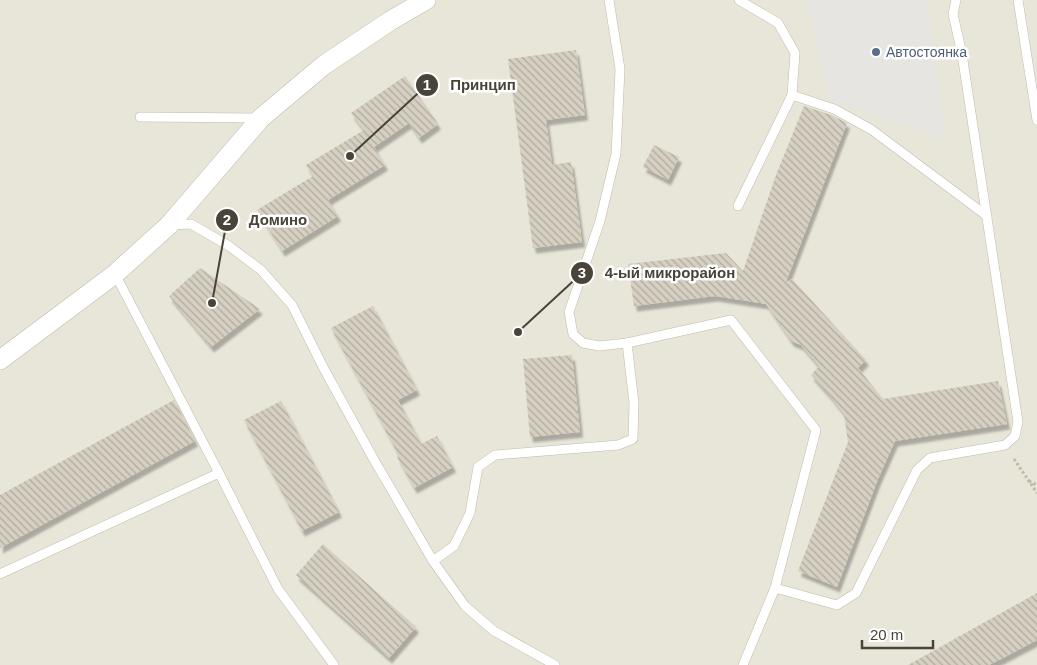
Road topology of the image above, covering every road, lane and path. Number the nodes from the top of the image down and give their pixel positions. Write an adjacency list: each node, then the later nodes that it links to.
1 (426, 0): 8 (street)
2 (609, 0): 14 (lane)
3 (739, 0): 6 (lane)
4 (956, 0): 11 (lane)
5 (1018, 0): 9 (lane)
6 (792, 95): 10 (lane); 11 (lane)
7 (140, 117): 8 (lane)
8 (261, 118): 12 (street)
9 (1037, 120)
10 (738, 206)
11 (987, 216): 16 (lane)
12 (169, 225): 13 (street); 21 (lane)
13 (115, 274): 15 (street); 17 (lane)
14 (627, 343): 21 (lane); 23 (lane)
15 (0, 360)
16 (1004, 445): 18 (path); 23 (lane)
17 (219, 473): 22 (lane); 24 (lane)
18 (1029, 481): 19 (path); 20 (path)
19 (1037, 485)
20 (1037, 493)
21 (433, 561): 25 (lane)
22 (0, 574)
23 (775, 588): 26 (lane)
24 (334, 665)
25 (555, 665)
26 (743, 665)

